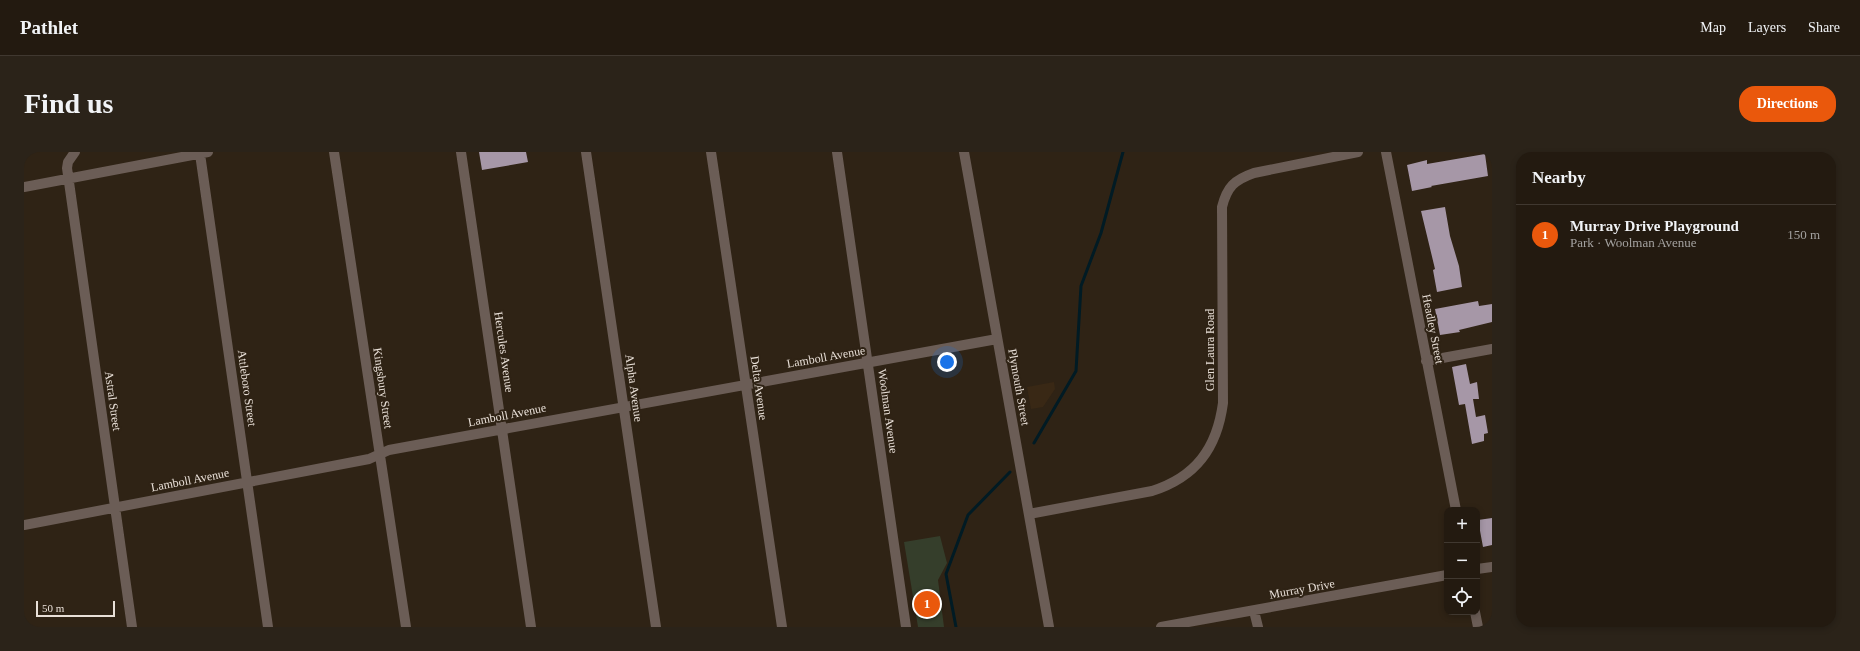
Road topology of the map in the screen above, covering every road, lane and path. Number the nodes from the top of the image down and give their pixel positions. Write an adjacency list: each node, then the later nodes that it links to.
1 (75, 152): 11 (street, Astral Street)
2 (334, 152): 20 (street, Kingsbury Street)
3 (461, 152): 19 (street, Hercules Avenue)
4 (586, 152): 18 (street, Alpha Avenue)
5 (711, 152): 17 (street, Delta Avenue)
6 (837, 152): 16 (street, Woolman Avenue)
7 (964, 152): 13 (street, Plymouth Street)
8 (1358, 152): 24 (street, Glen Laura Road)
9 (1386, 152): 15 (street, Headley Street)
10 (204, 153): 11 (street); 21 (street, Attleboro Street)
11 (69, 179): 12 (street); 23 (street, Astral Street)
12 (24, 187)
13 (997, 339): 16 (street, Lamboll Avenue); 24 (street, Plymouth Street)
14 (1492, 349): 15 (street)
15 (1426, 361): 22 (street, Headley Street)
16 (867, 362): 17 (street, Lamboll Avenue); 37 (street, Woolman Avenue)
17 (746, 384): 18 (street, Lamboll Avenue); 36 (street, Delta Avenue)
18 (623, 407): 19 (street, Lamboll Avenue); 35 (street, Alpha Avenue)
19 (502, 429): 20 (street, Lamboll Avenue); 34 (street, Hercules Avenue)
20 (380, 455): 21 (street, Lamboll Avenue); 33 (street, Kingsbury Street)
21 (247, 482): 23 (street, Lamboll Avenue); 32 (street, Attleboro Street)
22 (1455, 507)
23 (116, 508): 25 (street, Lamboll Avenue); 31 (street, Astral Street)
24 (1029, 514): 38 (street, Plymouth Street)
25 (24, 525)
26 (1492, 567): 27 (street)
27 (1480, 569)
28 (1444, 576): 29 (street, Murray Drive)
29 (1254, 611): 39 (street, Murray Drive); 40 (street)
30 (1476, 615): 41 (street)
31 (132, 627)
32 (268, 627)
33 (406, 627)
34 (531, 627)
35 (656, 627)
36 (782, 627)
37 (906, 627)
38 (1049, 627)
39 (1162, 627)
40 (1258, 627)
41 (1478, 627)

